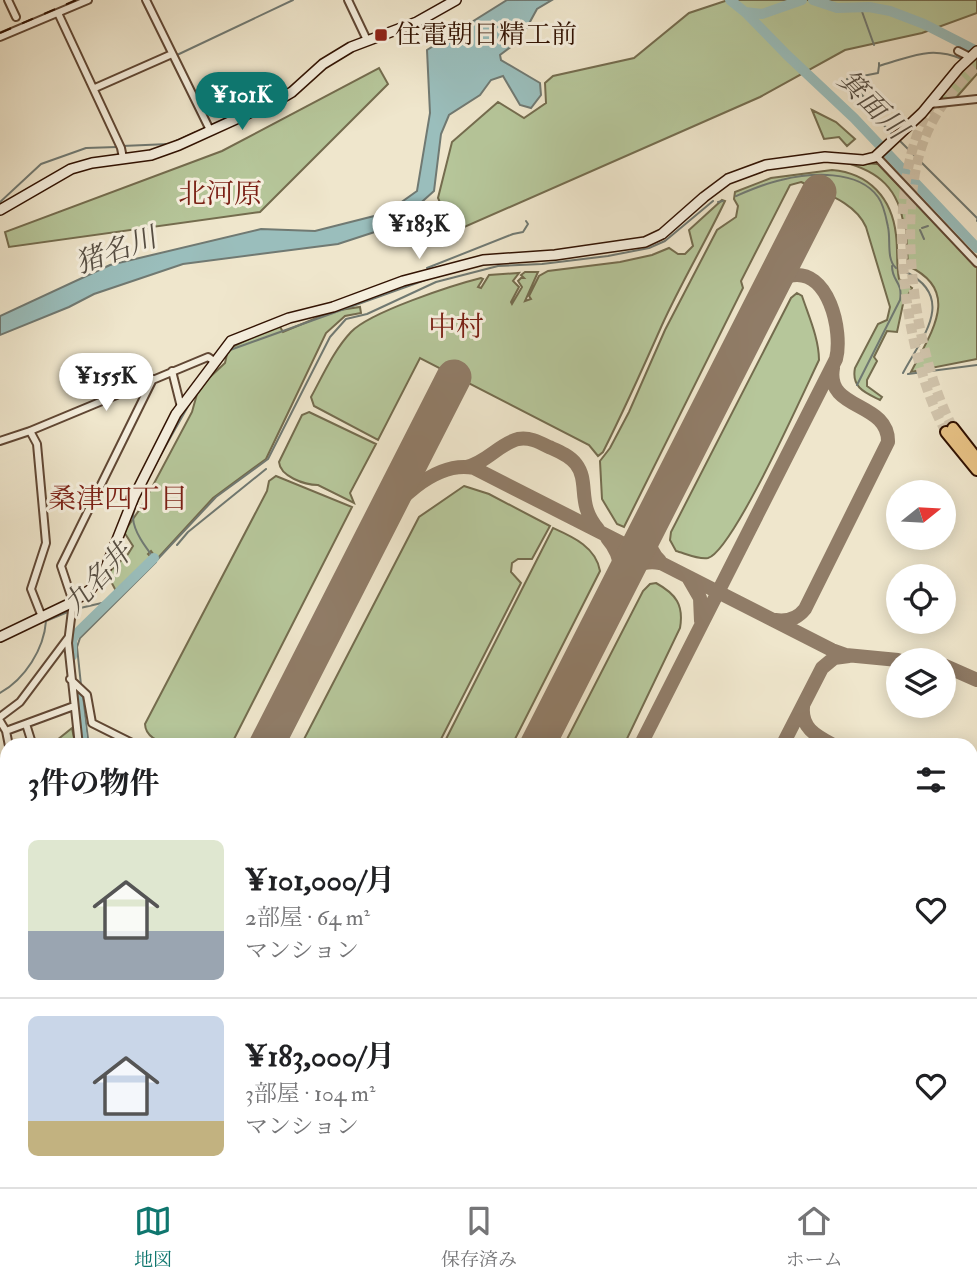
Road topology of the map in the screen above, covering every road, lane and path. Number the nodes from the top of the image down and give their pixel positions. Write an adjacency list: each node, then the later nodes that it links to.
1 (8, 0): 7 (street)
2 (88, 0): 6 (street)
3 (146, 0): 11 (street)
4 (348, 0): 9 (street)
5 (456, 0): 9 (street)
6 (58, 13): 8 (street); 13 (street)
7 (16, 17)
8 (0, 37)
9 (366, 40): 16 (street)
10 (958, 51): 12 (street)
11 (172, 54): 13 (street); 16 (street)
12 (973, 54): 15 (street)
13 (95, 88): 18 (street)
14 (977, 99): 15 (street)
15 (930, 104): 17 (street)
16 (210, 130): 18 (street)
17 (877, 156): 20 (street); 21 (street)
18 (123, 158): 19 (street)
19 (0, 210)
20 (977, 262)
21 (214, 361): 22 (street); 24 (street)
22 (172, 371): 23 (street); 24 (street)
23 (153, 379): 25 (street); 29 (street)
24 (181, 407): 29 (street)
25 (30, 431): 26 (street); 30 (street)
26 (0, 441)
27 (977, 459): 28 (highway)
28 (977, 470)
29 (73, 602): 30 (street); 32 (street)
30 (42, 617): 31 (street)
31 (0, 636)
32 (68, 638): 33 (street); 35 (street)
33 (70, 679): 34 (street); 41 (street)
34 (74, 706): 36 (street); 40 (street)
35 (0, 719): 37 (street)
36 (26, 724): 37 (street); 39 (street)
37 (6, 731): 38 (street)
38 (7, 738)
39 (31, 738)
40 (78, 738)
41 (122, 738)

